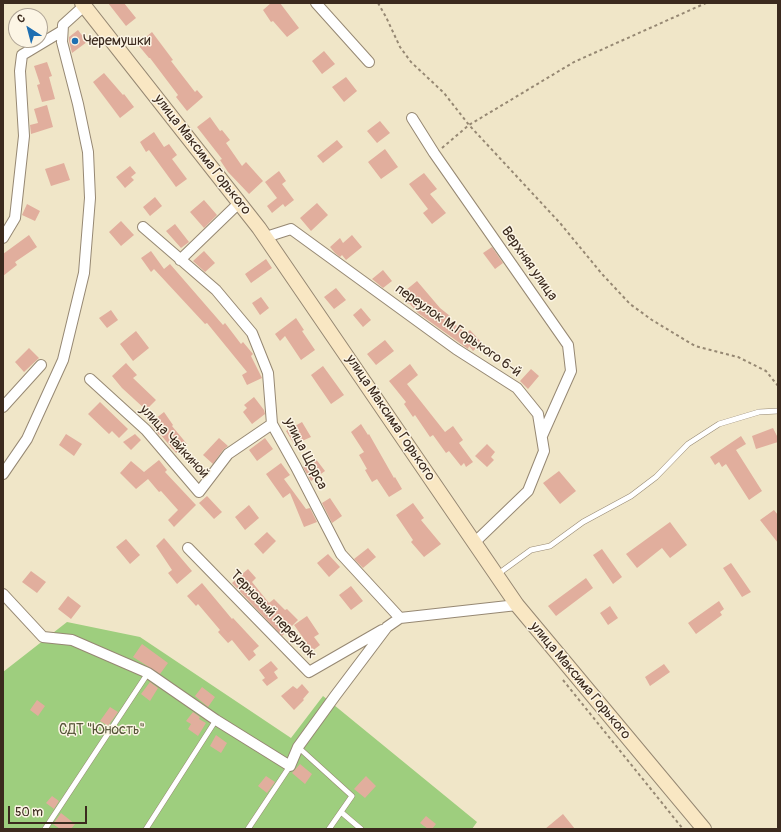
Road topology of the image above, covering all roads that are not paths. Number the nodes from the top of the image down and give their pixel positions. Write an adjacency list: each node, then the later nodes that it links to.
1 (316, 3): 4 (street)
2 (83, 4): 3 (street); 6 (street, улица Максима Горького)
3 (62, 31): 9 (street); 17 (street)
4 (369, 62)
5 (412, 118): 16 (street, Верхняя улица)
6 (239, 203): 8 (street, улица Максима Горького); 10 (street)
7 (143, 227): 10 (street, улица Щорса)
8 (266, 237): 16 (street, переулок М.Горького 6-й); 18 (street, улица Максима Горького)
9 (3, 238)
10 (180, 260): 15 (street, улица Щорса)
11 (41, 365): 13 (street)
12 (90, 379): 15 (street, улица Чайкиной)
13 (3, 407)
14 (778, 411): 20 (lane)
15 (272, 424): 23 (street, улица Щорса)
16 (542, 436): 18 (street, переулок М.Горького 6-й)
17 (3, 474)
18 (475, 542): 20 (street, улица Максима Горького)
19 (188, 548): 24 (street, Терновый переулок)
20 (497, 575): 22 (street, улица Максима Горького)
21 (3, 594): 25 (street)
22 (517, 604): 23 (street); 35 (street, улица Максима Горького)
23 (400, 618): 24 (street)
24 (387, 627): 27 (street)
25 (148, 674): 26 (street); 30 (lane)
26 (216, 720): 28 (street); 31 (lane)
27 (298, 747): 28 (street); 29 (lane)
28 (290, 766): 32 (lane)
29 (341, 812): 33 (lane); 34 (lane)
30 (45, 829)
31 (146, 829)
32 (248, 829)
33 (329, 829)
34 (361, 829)
35 (704, 829)

